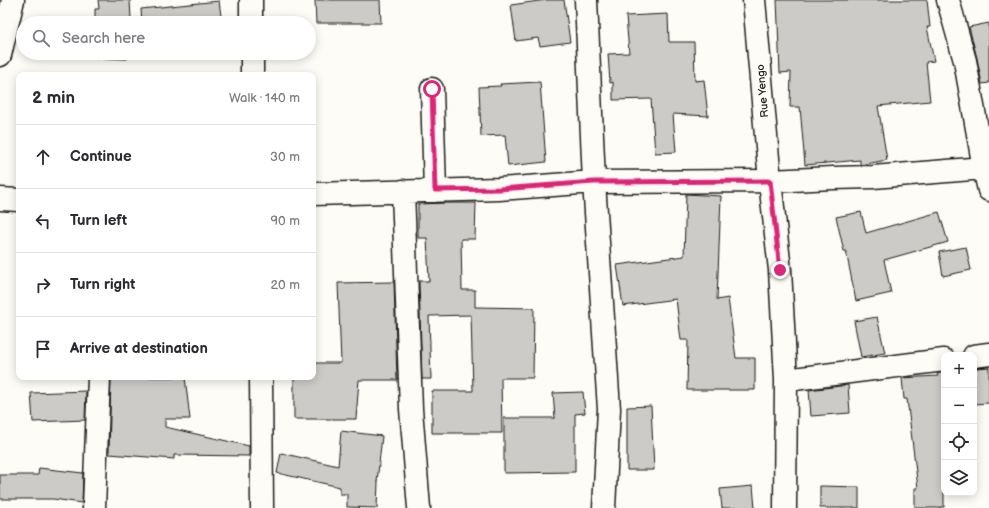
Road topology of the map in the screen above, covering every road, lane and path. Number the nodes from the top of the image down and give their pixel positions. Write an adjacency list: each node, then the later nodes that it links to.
1 (13, 0): 7 (street)
2 (251, 0): 6 (street)
3 (586, 0): 13 (street)
4 (754, 0): 12 (street, Rue Yengo)
5 (948, 0): 11 (street)
6 (251, 16)
7 (0, 55)
8 (252, 60): 9 (street)
9 (252, 72)
10 (432, 89): 14 (street)
11 (984, 168): 12 (street); 15 (street)
12 (770, 181): 13 (street); 25 (street, Rue Yengo)
13 (594, 182): 14 (street); 29 (street)
14 (435, 190): 16 (street)
15 (989, 190)
16 (403, 191): 17 (street); 28 (street)
17 (316, 194)
18 (0, 199): 19 (street)
19 (16, 200)
20 (989, 354): 21 (street)
21 (977, 356)
22 (941, 360): 25 (street)
23 (99, 380): 26 (street)
24 (261, 380): 27 (street)
25 (786, 380): 30 (street, Rue Yengo)
26 (94, 508)
27 (262, 508)
28 (419, 508)
29 (604, 508)
30 (785, 508)

